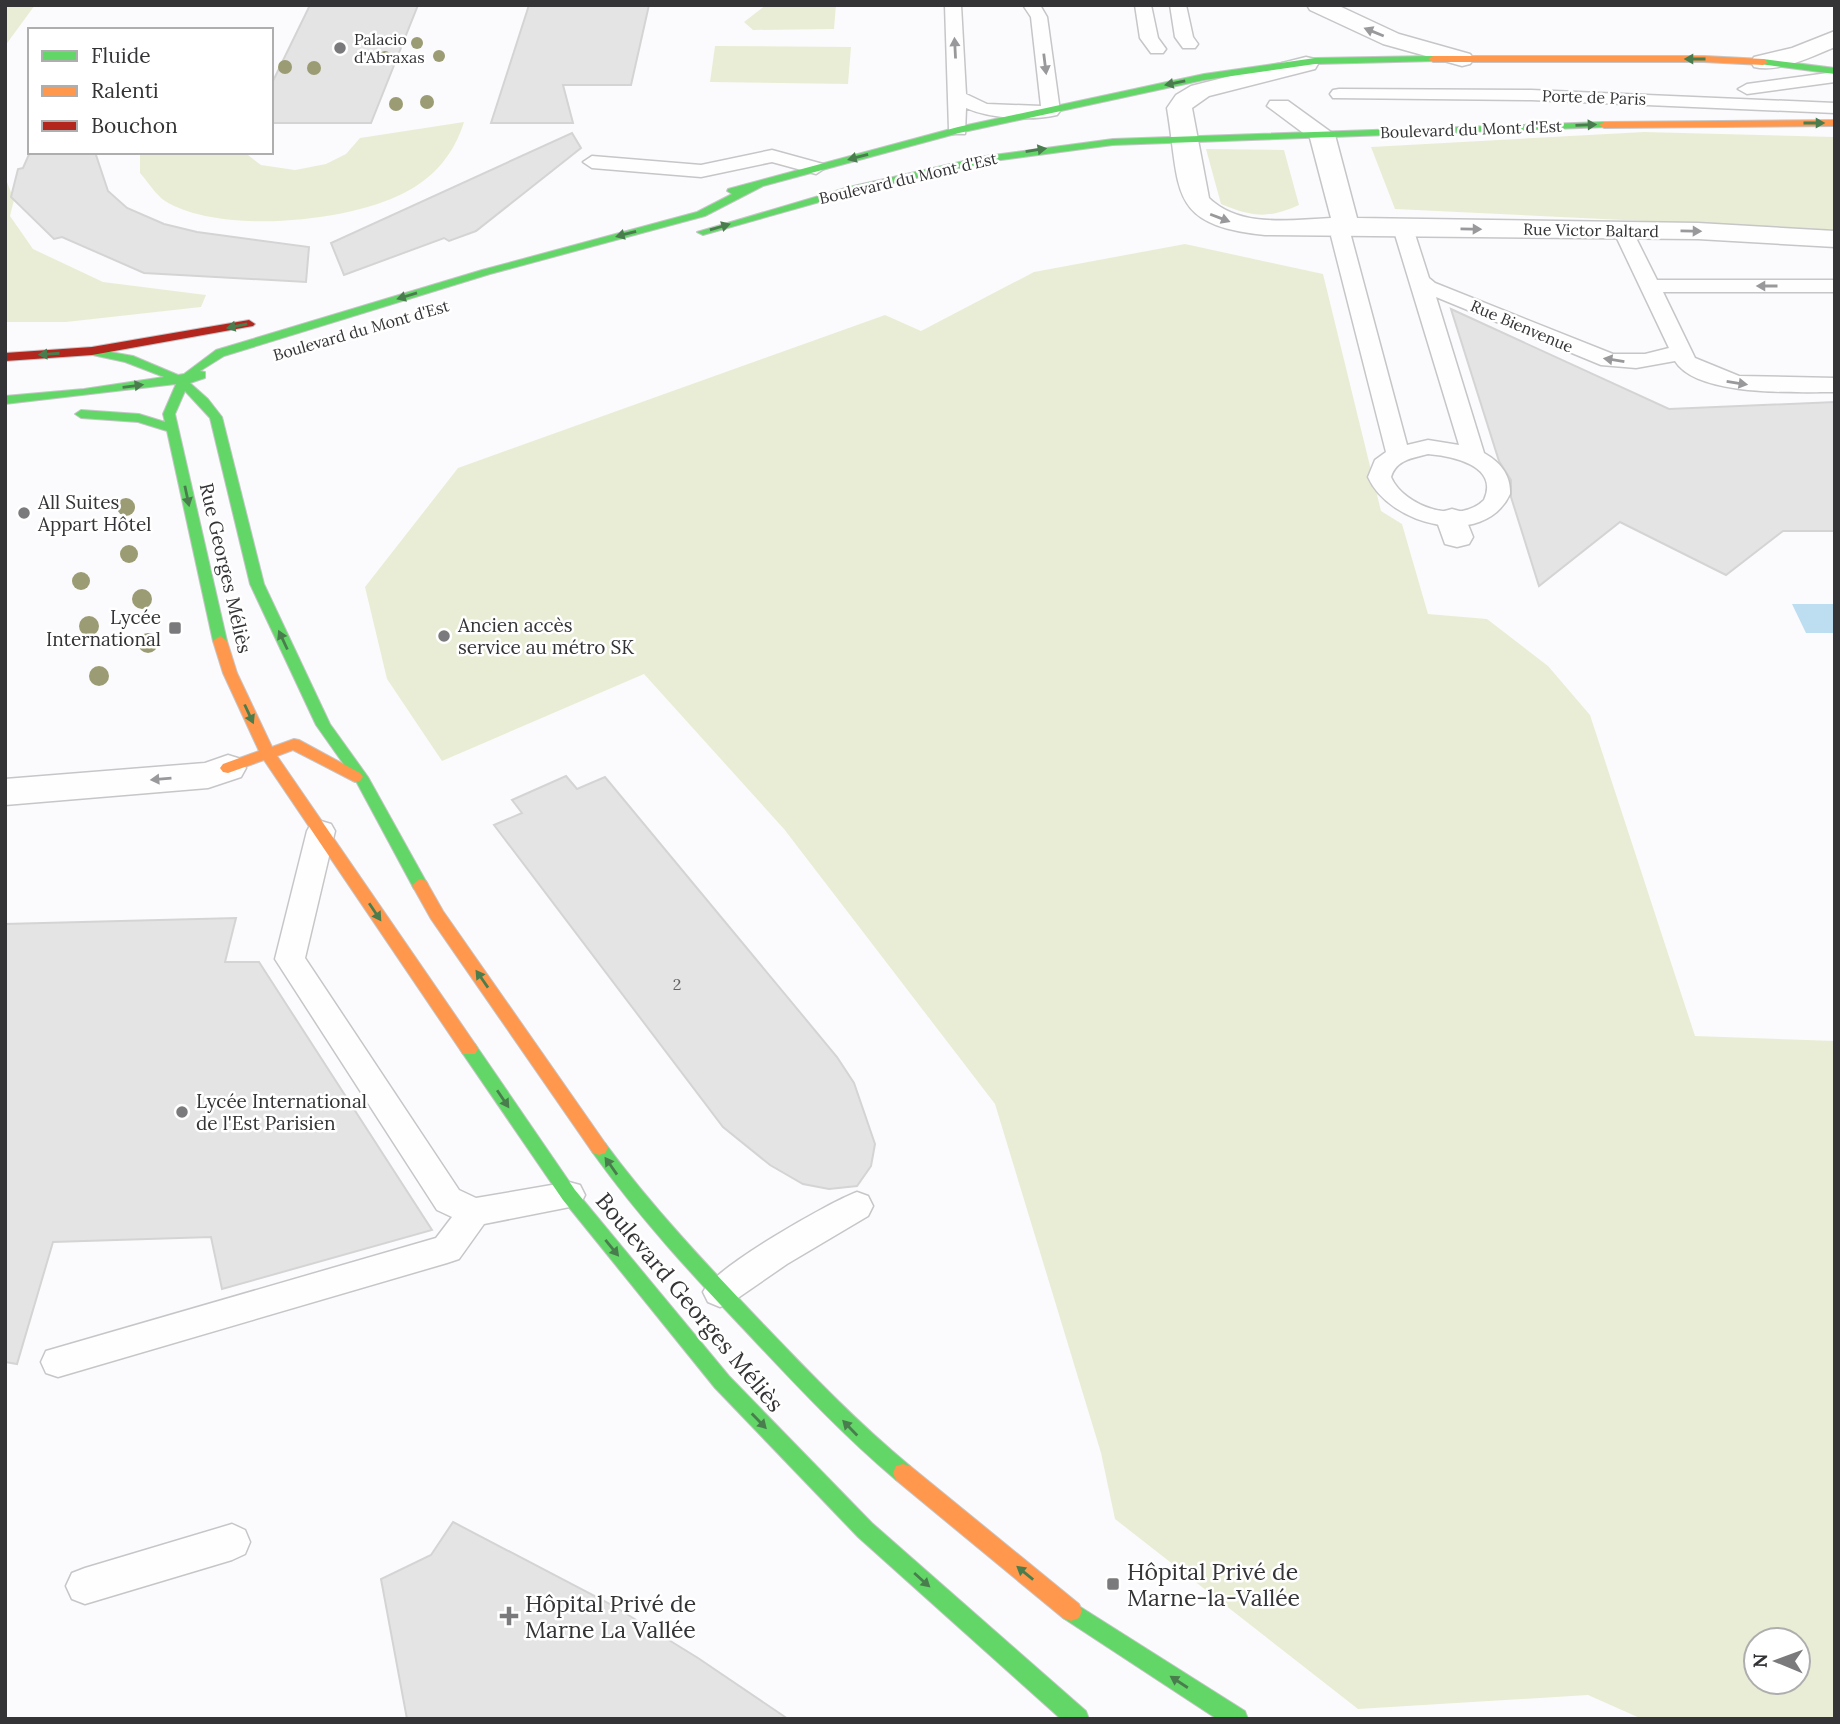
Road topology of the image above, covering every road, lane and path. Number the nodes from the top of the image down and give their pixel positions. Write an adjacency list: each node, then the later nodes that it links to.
1 (953, 5): 16 (lane, one-way to 1)
2 (1143, 5): 9 (lane)
3 (1178, 5): 8 (lane)
4 (1307, 5): 6 (street)
5 (1038, 9): 19 (lane, one-way to 19)
6 (1316, 34): 10 (main road, Boulevard du Mont d'Est); 10 (street, one-way to 6); 17 (street); 19 (main road, Boulevard du Mont d'Est, one-way to 19); 24 (street, Rue Victor Baltard)
7 (1835, 38): 11 (street)
8 (1189, 44)
9 (1157, 49)
10 (1462, 59): 11 (main road, Boulevard du Mont d'Est, one-way to 10)
11 (1763, 62): 12 (main road, Boulevard du Mont d'Est)
12 (1835, 71)
13 (1835, 77): 15 (lane, Porte de Paris)
14 (1339, 94): 15 (lane)
15 (1531, 94): 18 (lane, Porte de Paris)
16 (957, 97): 19 (lane); 21 (lane)
17 (1279, 106): 22 (street); 23 (street)
18 (1835, 108)
19 (1047, 112): 21 (main road, Boulevard du Mont d'Est)
20 (1835, 123): 22 (main road, Boulevard du Mont d'Est, one-way to 20)
21 (958, 130): 26 (main road, Boulevard du Mont d'Est, one-way to 26); 28 (main road)
22 (1322, 135): 23 (main road, Boulevard du Mont d'Est); 29 (street)
23 (1254, 137): 24 (main road, Boulevard du Mont d'Est)
24 (1185, 139): 28 (main road, Boulevard du Mont d'Est, one-way to 24); 29 (street, Rue Victor Baltard, one-way to 29)
25 (592, 162): 26 (lane)
26 (816, 168): 27 (main road, Boulevard du Mont d'Est)
27 (758, 184): 37 (main road, Boulevard du Mont d'Est); 43 (main road, one-way to 43)
28 (762, 215): 32 (main road, Boulevard du Mont d'Est, one-way to 28)
29 (1346, 226): 30 (street, Rue Victor Baltard); 50 (lane)
30 (1403, 228): 31 (street, Rue Victor Baltard, one-way to 31); 34 (lane)
31 (1623, 230): 33 (street, Rue Victor Baltard, one-way to 33); 35 (lane)
32 (683, 237)
33 (1835, 239)
34 (1420, 280): 40 (lane, Rue Bienvenue, one-way to 34); 51 (lane)
35 (1650, 286): 36 (lane, one-way to 35); 40 (lane)
36 (1835, 286)
37 (339, 299)
38 (268, 320): 39 (main road, Boulevard du Mont d'Est, one-way to 39)
39 (92, 351): 41 (main road, Boulevard du Mont d'Est, one-way to 41); 43 (main road)
40 (1680, 351): 44 (lane, one-way to 44)
41 (5, 357)
42 (235, 366): 43 (main road)
43 (183, 380): 46 (main road, one-way to 43); 48 (main road); 49 (main road, Rue Georges Méliès)
44 (1835, 385)
45 (221, 396): 48 (main road)
46 (5, 400)
47 (68, 415): 49 (main road)
48 (216, 417): 54 (main road, Rue Georges Méliès, one-way to 48)
49 (173, 429): 52 (main road, Rue Georges Méliès, one-way to 52)
50 (1398, 454): 51 (lane); 51 (lane)
51 (1474, 458)
52 (267, 753): 53 (main road); 54 (main road); 57 (main road, Rue Georges Méliès)
53 (228, 768): 55 (street, one-way to 55)
54 (363, 782): 56 (main road, Rue Georges Méliès)
55 (5, 792)
56 (388, 828): 61 (main road, Boulevard Georges Méliès, one-way to 56)
57 (328, 843): 58 (main road, Boulevard Georges Méliès, one-way to 58); 60 (lane)
58 (569, 1195): 60 (lane); 65 (main road, Boulevard Georges Méliès, one-way to 65)
59 (857, 1206): 61 (lane)
60 (474, 1212): 62 (lane)
61 (720, 1292): 66 (main road, Boulevard Georges Méliès, one-way to 61)
62 (58, 1362)
63 (232, 1542): 64 (lane)
64 (85, 1586)
65 (1078, 1719)
66 (1237, 1719)

